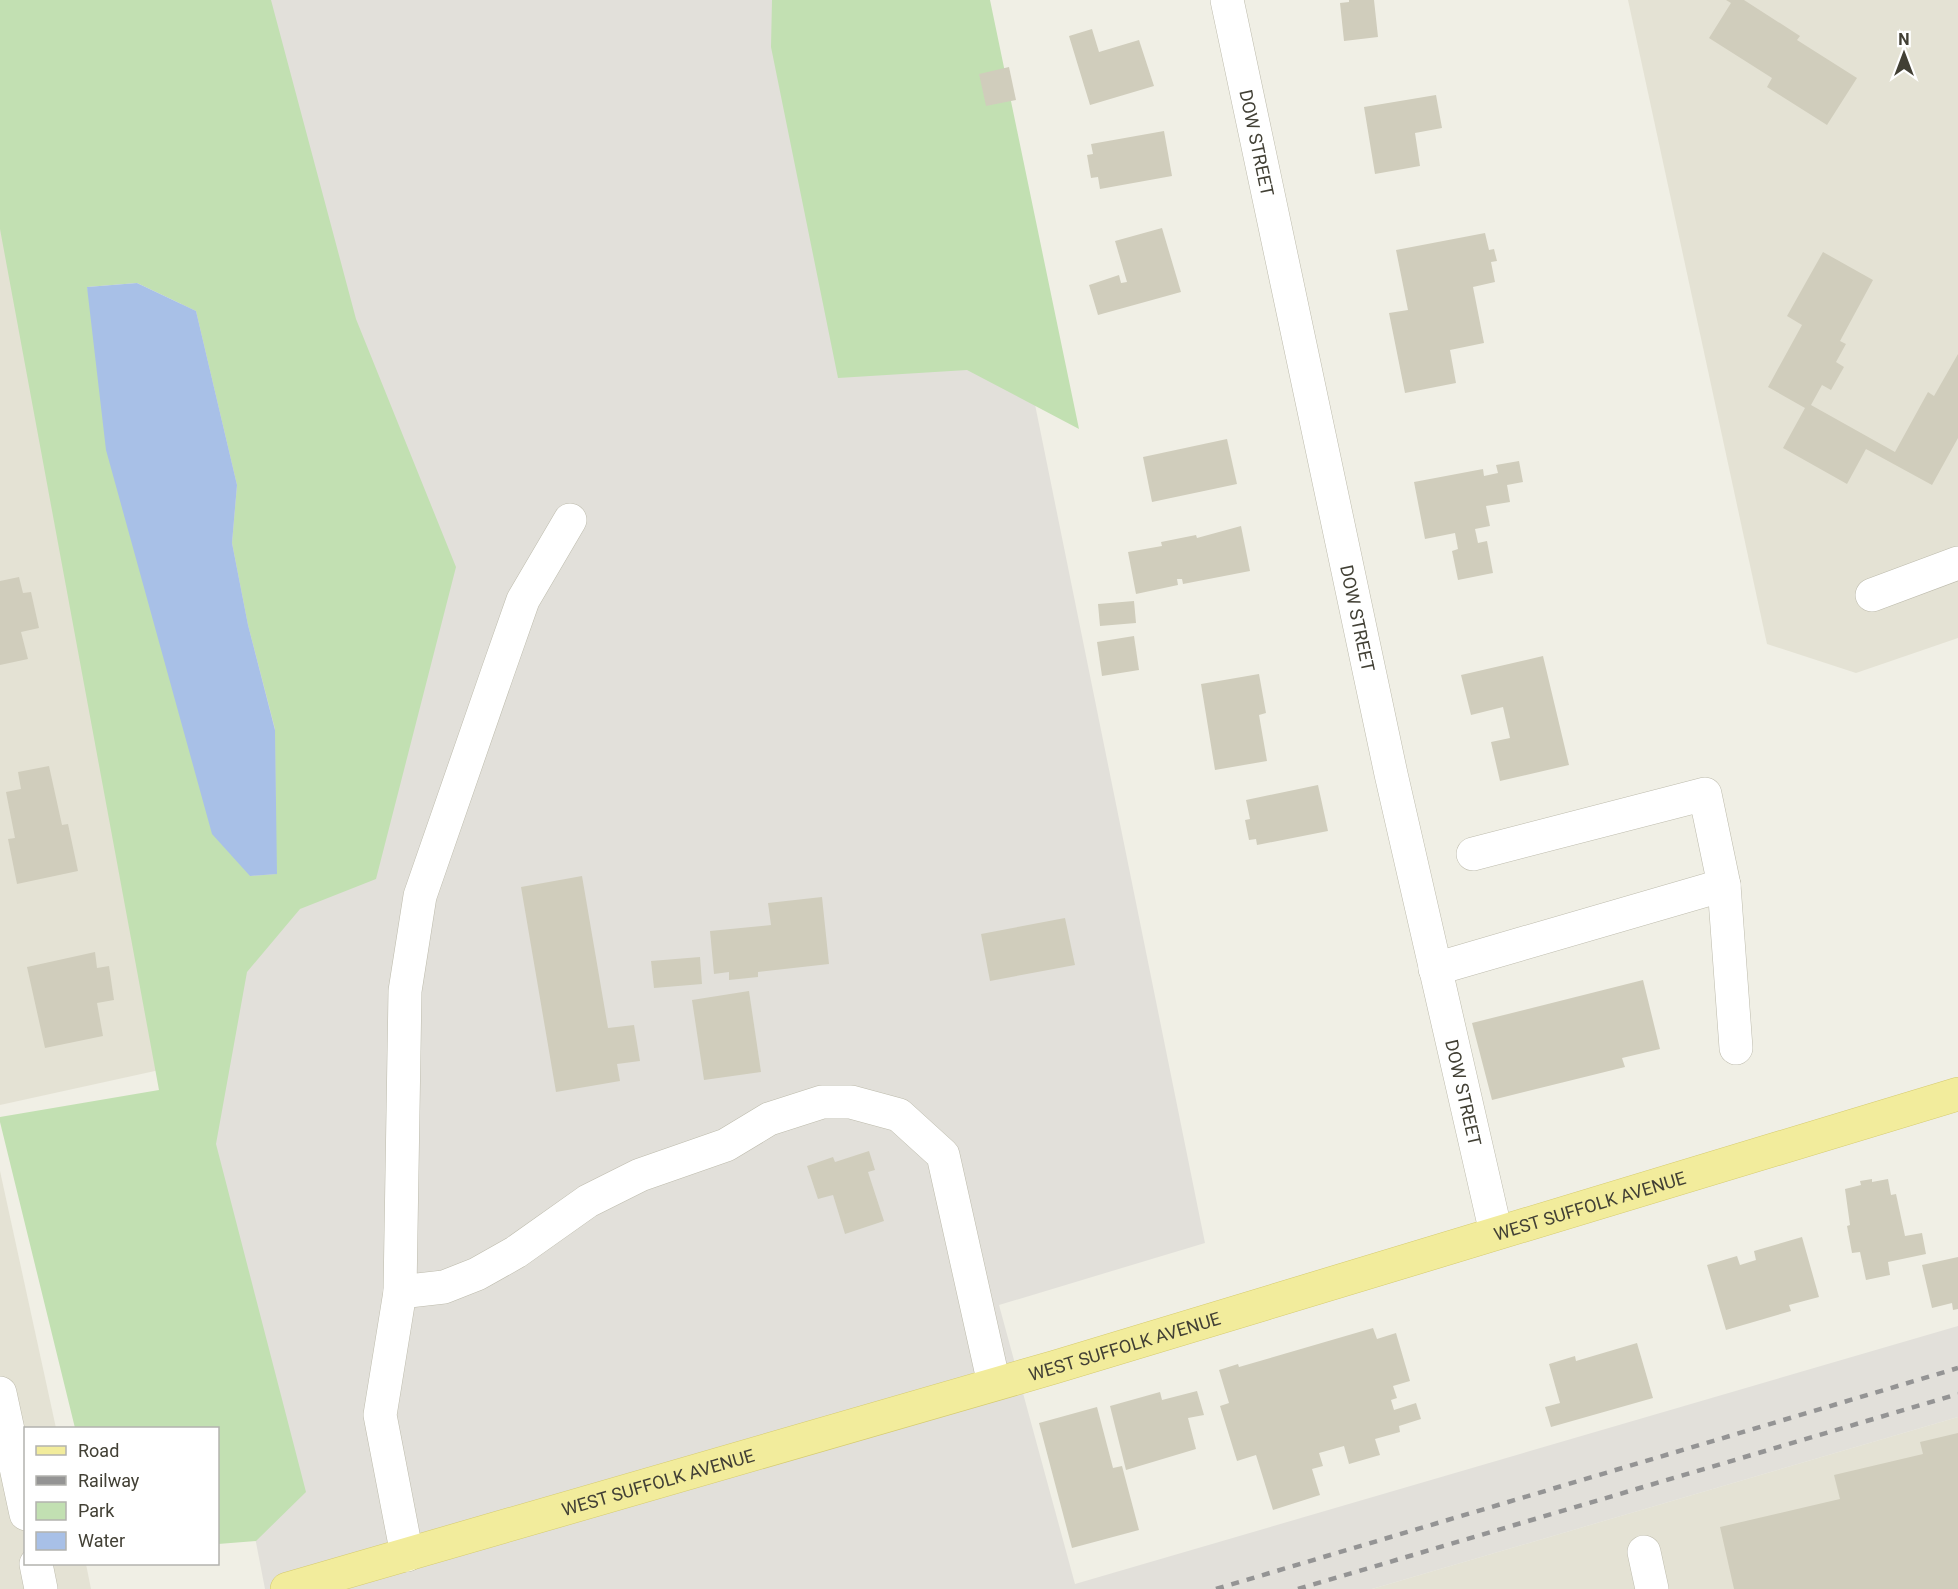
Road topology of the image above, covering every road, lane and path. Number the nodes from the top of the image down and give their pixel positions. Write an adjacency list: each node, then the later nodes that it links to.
1 (1227, 0): 7 (street, DOW STREET)
2 (570, 520): 11 (street)
3 (1958, 563): 4 (street)
4 (1872, 595)
5 (1473, 854): 6 (street)
6 (1724, 885): 7 (street); 8 (street)
7 (1435, 969): 10 (street, DOW STREET)
8 (1736, 1047)
9 (1958, 1094): 10 (main road, WEST SUFFOLK AVENUE)
10 (1496, 1233): 12 (main road, WEST SUFFOLK AVENUE)
11 (400, 1292): 12 (street); 16 (street)
12 (994, 1384): 16 (main road, WEST SUFFOLK AVENUE)
13 (0, 1393): 14 (street)
14 (24, 1505)
15 (1644, 1552): 20 (street)
16 (407, 1555): 18 (main road, WEST SUFFOLK AVENUE)
17 (36, 1565): 19 (street)
18 (298, 1588)
19 (41, 1589)
20 (1652, 1589)

